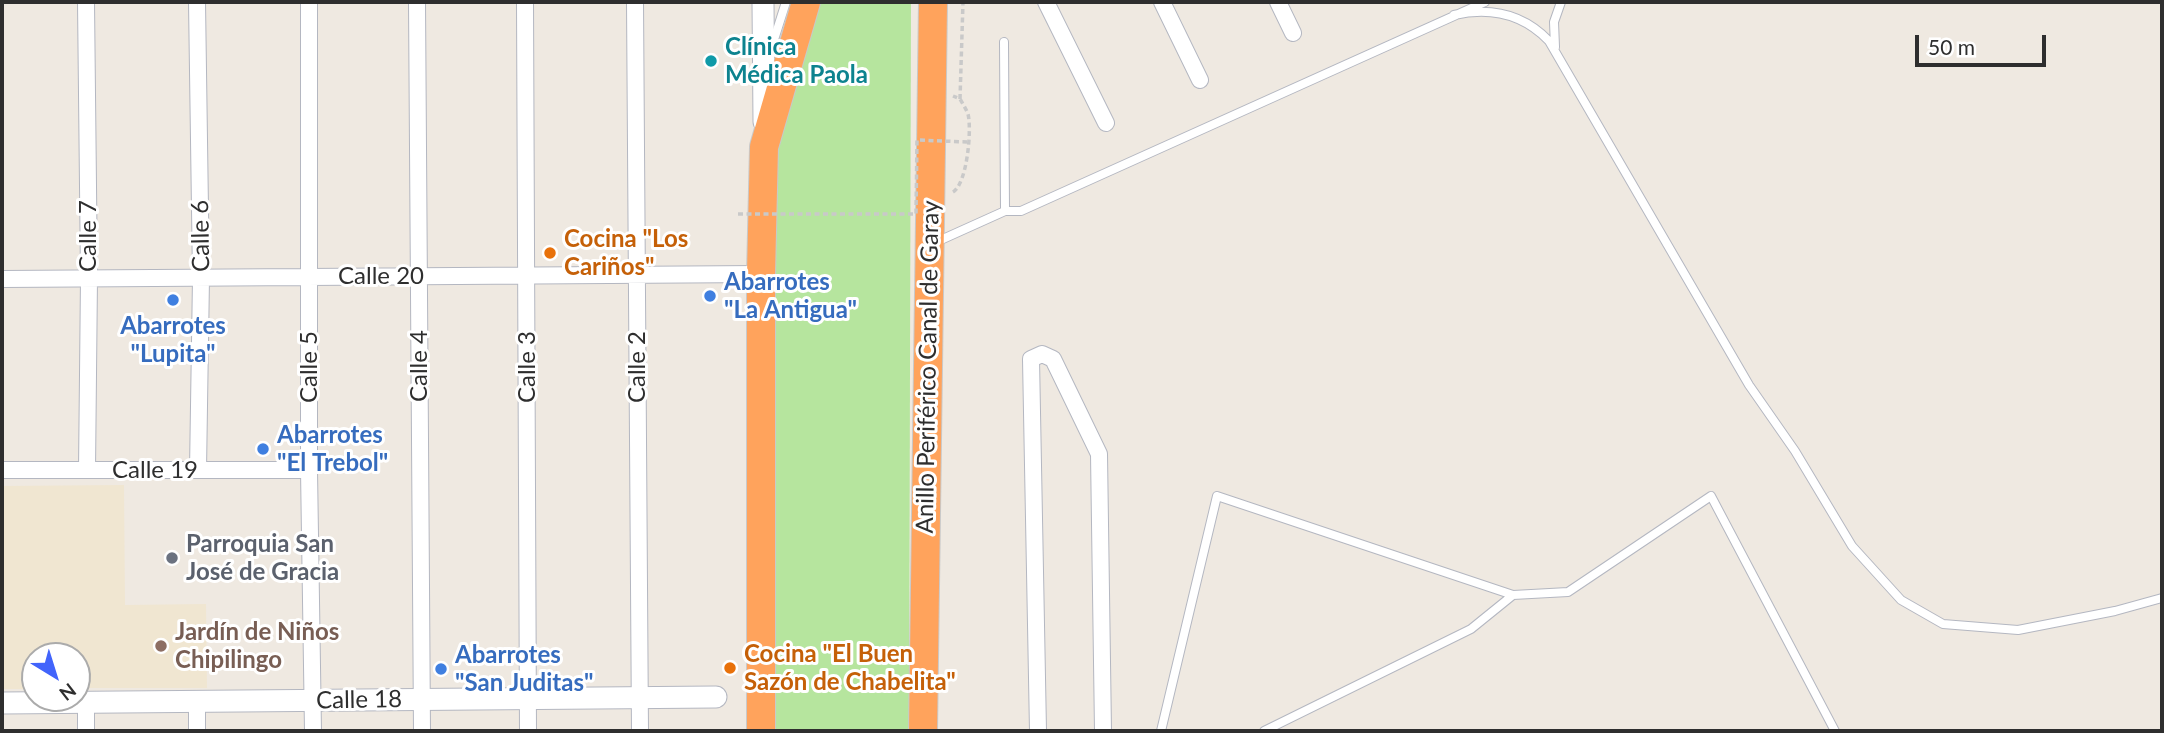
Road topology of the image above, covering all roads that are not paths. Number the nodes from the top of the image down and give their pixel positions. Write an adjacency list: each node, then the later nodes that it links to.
1 (86, 2): 31 (street, Calle 7)
2 (197, 2): 32 (street, Calle 6)
3 (309, 2): 30 (street, Calle 5)
4 (417, 2): 29 (street, Calle 4)
5 (525, 2): 27 (street, Calle 3)
6 (635, 2): 28 (street, Calle 2)
7 (763, 2): 20 (street)
8 (786, 2): 20 (lane)
9 (806, 2): 23 (highway)
10 (933, 2): 25 (highway, Anillo Periférico Canal de Garay)
11 (1046, 2): 22 (street)
12 (1162, 2): 21 (street)
13 (1278, 2): 17 (street)
14 (1485, 2): 16 (lane)
15 (1561, 2): 19 (lane)
16 (1454, 15): 19 (lane); 24 (lane)
17 (1293, 33)
18 (1004, 42): 24 (lane)
19 (1556, 50): 39 (lane)
20 (765, 69): 23 (street)
21 (1200, 80)
22 (1107, 123)
23 (764, 147): 26 (highway)
24 (1005, 211): 25 (lane)
25 (931, 244): 57 (highway, Anillo Periférico Canal de Garay)
26 (761, 274): 28 (street, Calle 20); 56 (highway)
27 (526, 275): 28 (street, Calle 20); 29 (street, Calle 20); 43 (street, Calle 3)
28 (637, 275): 41 (street, Calle 2)
29 (419, 276): 30 (street, Calle 20); 42 (street, Calle 4)
30 (310, 277): 32 (street, Calle 20); 37 (street, Calle 5)
31 (89, 278): 32 (street, Calle 20); 33 (street, Calle 20); 35 (street, Calle 7)
32 (201, 278): 36 (street, Calle 6)
33 (2, 279)
34 (2, 470): 35 (street, Calle 19)
35 (87, 470): 36 (street, Calle 19)
36 (198, 470): 37 (street, Calle 19)
37 (309, 470): 45 (street, Calle 5)
38 (1513, 595): 60 (lane); 61 (lane); 62 (lane)
39 (2162, 598)
40 (716, 697): 41 (street, Calle 18)
41 (639, 698): 43 (street, Calle 18); 55 (street, Calle 2)
42 (422, 699): 43 (street, Calle 18); 45 (street, Calle 18); 53 (street, Calle 4)
43 (528, 699): 54 (street, Calle 3)
44 (197, 701): 45 (street, Calle 18); 46 (street, Calle 18); 51 (street)
45 (313, 701): 52 (street, Calle 5)
46 (91, 702)
47 (2, 703): 48 (street, Calle 18)
48 (21, 703)
49 (86, 712): 50 (street)
50 (86, 731)
51 (197, 731)
52 (313, 731)
53 (422, 731)
54 (528, 731)
55 (640, 731)
56 (761, 731)
57 (923, 731)
58 (1038, 731): 59 (street)
59 (1103, 731)
60 (1161, 731)
61 (1264, 731)
62 (1835, 731)

